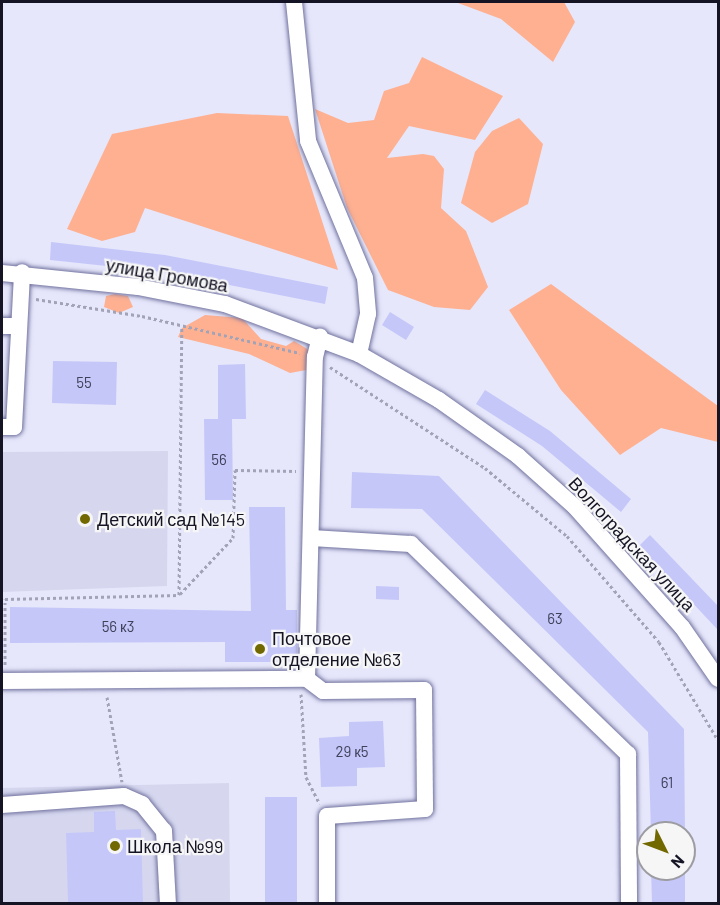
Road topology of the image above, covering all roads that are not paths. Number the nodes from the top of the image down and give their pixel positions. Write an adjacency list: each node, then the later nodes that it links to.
1 (294, 10): 7 (street)
2 (2, 273): 3 (street, улица Громова)
3 (22, 273): 5 (street); 6 (street, улица Громова)
4 (2, 326): 5 (street)
5 (19, 326): 8 (street)
6 (320, 337): 7 (street, Волгоградская улица); 9 (street)
7 (359, 354): 11 (street, Волгоградская улица)
8 (2, 427)
9 (311, 538): 10 (street); 16 (street)
10 (304, 679): 12 (street); 15 (street)
11 (718, 679)
12 (3, 681)
13 (2, 805): 14 (street)
14 (168, 903)
15 (327, 903)
16 (629, 903)

